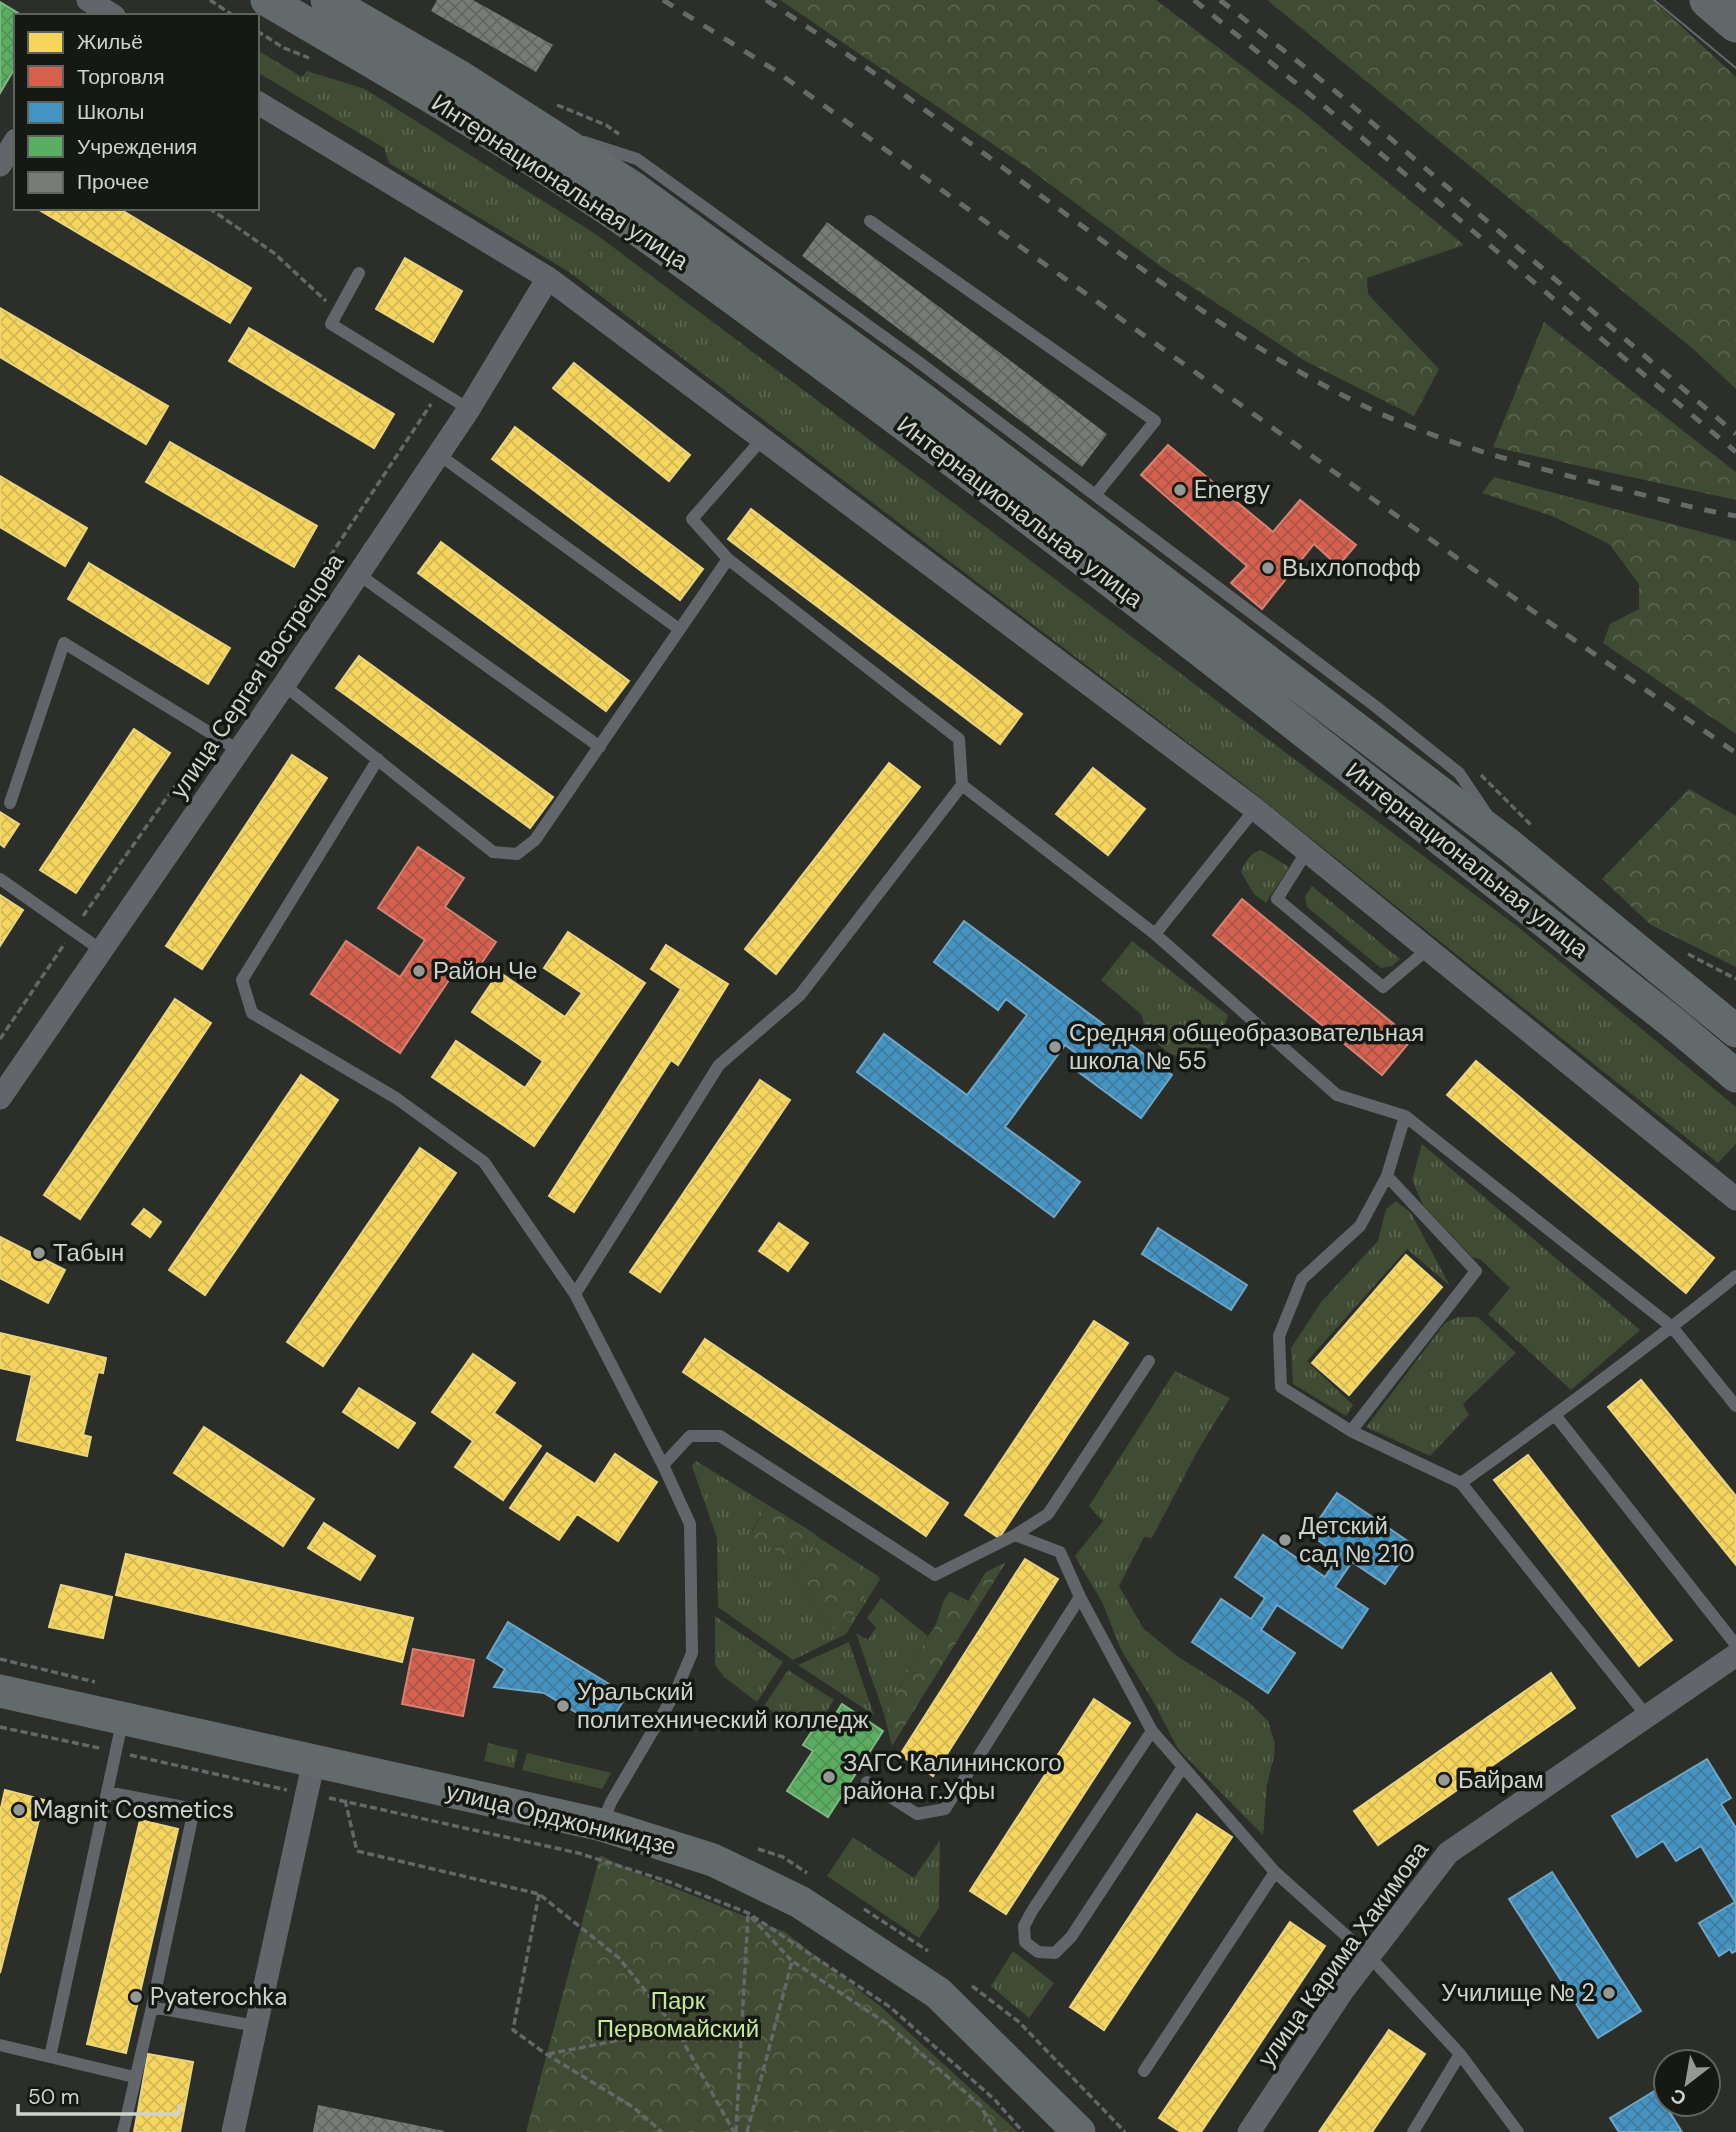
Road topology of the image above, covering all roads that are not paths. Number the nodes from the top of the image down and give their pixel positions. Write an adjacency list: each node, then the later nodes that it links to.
1 (267, 0): 9 (main road, Интернациональная улица)
2 (327, 0): 6 (main road, Интернациональная улица)
3 (1708, 0): 4 (main road)
4 (1736, 24)
5 (259, 103): 12 (street)
6 (537, 126): 9 (main road, Интернациональная улица); 16 (lane)
7 (14, 143): 8 (street)
8 (0, 165)
9 (626, 202): 27 (main road, Интернациональная улица); 34 (main road, Интернациональная улица)
10 (870, 221): 16 (lane)
11 (359, 273): 13 (lane)
12 (548, 278): 13 (street, улица Сергея Вострецова); 14 (street)
13 (468, 409): 15 (street, улица Сергея Вострецова)
14 (763, 438): 17 (lane); 26 (street)
15 (438, 454): 18 (street, улица Сергея Вострецова); 19 (lane)
16 (1096, 494): 27 (lane)
17 (728, 559): 19 (lane); 24 (lane)
18 (358, 574): 20 (street, улица Сергея Вострецова); 21 (lane)
19 (679, 629): 21 (lane)
20 (284, 685): 22 (street, улица Сергея Вострецова); 23 (lane)
21 (600, 747): 23 (lane)
22 (238, 750): 25 (lane); 32 (street, улица Сергея Вострецова)
23 (378, 759): 40 (lane)
24 (962, 785): 30 (lane); 40 (lane)
25 (10, 803)
26 (1255, 809): 28 (street); 30 (lane)
27 (1506, 842): 33 (main road, Интернациональная улица)
28 (1307, 851): 31 (street); 31 (lane)
29 (0, 879): 32 (lane)
30 (1155, 934): 36 (lane)
31 (1427, 949): 38 (street)
32 (101, 950): 35 (street, улица Сергея Вострецова)
33 (1736, 1031)
34 (1736, 1076)
35 (0, 1098)
36 (1405, 1116): 37 (lane); 41 (lane)
37 (1387, 1176): 45 (lane); 45 (lane)
38 (1736, 1199)
39 (1736, 1276): 41 (lane)
40 (575, 1294): 46 (lane)
41 (1672, 1327): 43 (lane); 44 (lane)
42 (1149, 1361): 48 (lane)
43 (1736, 1406)
44 (1555, 1415): 47 (lane); 50 (lane)
45 (1351, 1431): 47 (lane)
46 (663, 1465): 48 (lane); 60 (lane)
47 (1461, 1483): 53 (lane)
48 (1015, 1535): 49 (lane)
49 (1080, 1597): 55 (lane); 58 (lane)
50 (1736, 1645)
51 (1736, 1655): 53 (street, улица Карима Хакимова)
52 (0, 1691): 54 (main road, улица Орджоникидзе)
53 (1646, 1715): 62 (street, улица Карима Хакимова)
54 (123, 1718): 56 (main road, улица Орджоникидзе); 59 (lane)
55 (1152, 1731): 57 (lane); 57 (lane)
56 (314, 1760): 60 (main road, улица Орджоникидзе); 64 (street)
57 (1182, 1768): 61 (lane)
58 (867, 1782)
59 (107, 1792): 63 (lane); 67 (lane)
60 (602, 1825): 72 (main road, улица Орджоникидзе)
61 (1275, 1872): 62 (lane); 68 (lane)
62 (1370, 1956): 66 (lane); 73 (street, улица Карима Хакимова)
63 (152, 2007): 64 (lane); 69 (lane)
64 (256, 2026): 71 (street)
65 (0, 2045): 67 (lane)
66 (1460, 2054): 74 (lane); 75 (lane)
67 (50, 2057): 69 (lane)
68 (1144, 2071)
69 (134, 2077): 70 (lane)
70 (123, 2132)
71 (233, 2132)
72 (1079, 2132)
73 (1249, 2132)
74 (1413, 2132)
75 (1518, 2132)

